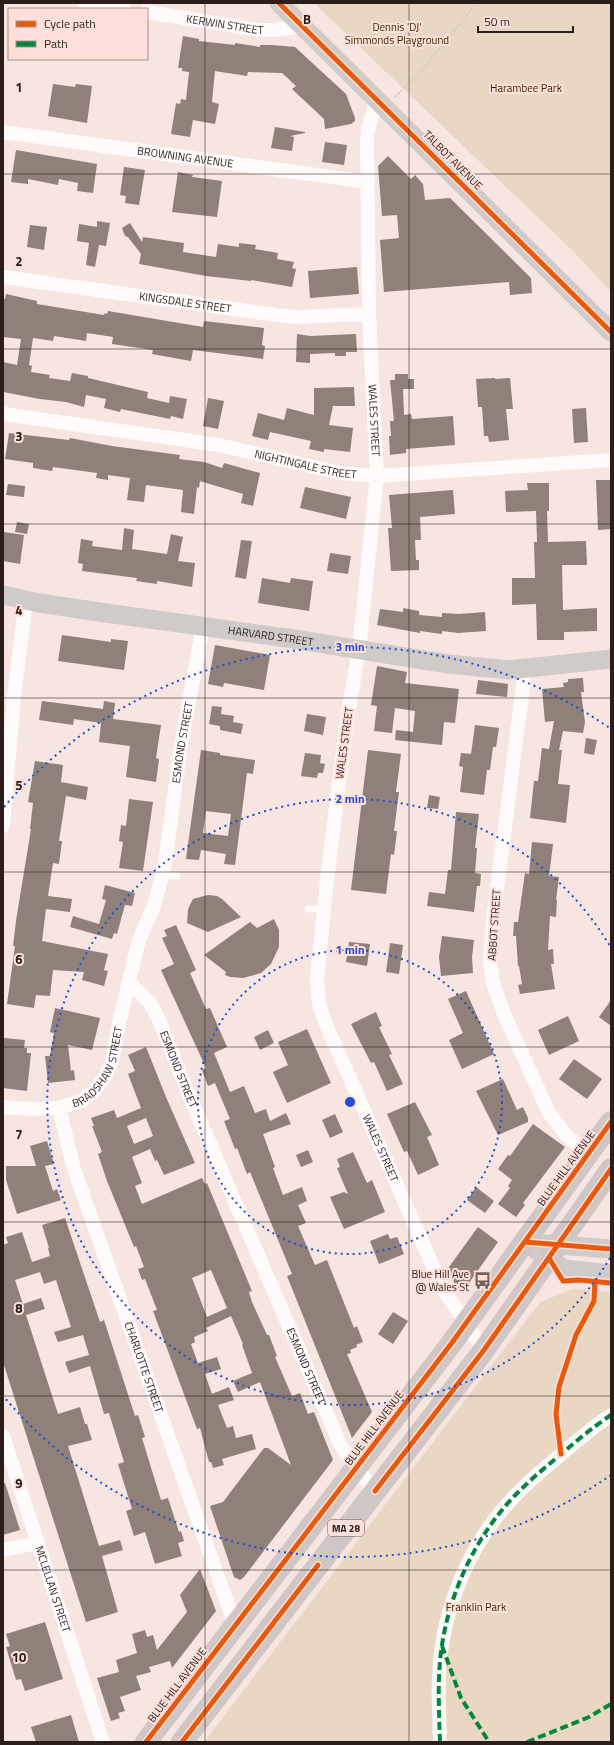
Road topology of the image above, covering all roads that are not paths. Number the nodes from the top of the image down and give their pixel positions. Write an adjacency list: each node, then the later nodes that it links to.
1 (85, 3): 3 (street)
2 (279, 3): 5 (main road, TALBOT AVENUE)
3 (118, 8)
4 (148, 12): 5 (street, KERWIN STREET)
5 (303, 26): 6 (main road, TALBOT AVENUE)
6 (381, 103): 8 (street, WALES STREET); 11 (main road, TALBOT AVENUE)
7 (3, 132): 8 (street, BROWNING AVENUE)
8 (368, 182): 10 (street, WALES STREET)
9 (3, 277): 10 (street, KINGSDALE STREET)
10 (369, 314): 14 (street, WALES STREET)
11 (611, 332)
12 (3, 414): 14 (street, NIGHTINGALE STREET)
13 (611, 460): 14 (street, NIGHTINGALE STREET)
14 (377, 476): 18 (street, WALES STREET)
15 (3, 596): 16 (main road, HARVARD STREET)
16 (26, 601): 17 (main road, HARVARD STREET); 21 (street)
17 (203, 626): 18 (main road, HARVARD STREET); 22 (street, ESMOND STREET)
18 (359, 650): 20 (main road, HARVARD STREET); 25 (street, WALES STREET)
19 (611, 659): 20 (main road, HARVARD STREET)
20 (522, 670): 30 (street, ABBOT STREET)
21 (3, 826)
22 (163, 875): 23 (lane); 26 (street, ESMOND STREET)
23 (177, 876)
24 (308, 909): 25 (lane)
25 (324, 909): 36 (street, WALES STREET)
26 (129, 982): 28 (street, BRADSHAW STREET); 40 (street, ESMOND STREET)
27 (3, 1107): 28 (street, BRADSHAW STREET)
28 (59, 1108): 44 (street, CHARLOTTE STREET)
29 (611, 1122): 30 (main road, BLUE HILL AVENUE / MA 28)
30 (589, 1153): 32 (main road, BLUE HILL AVENUE / MA 28)
31 (611, 1169): 34 (main road, MA 28)
32 (525, 1242): 34 (main road); 36 (main road, BLUE HILL AVENUE / MA 28)
33 (611, 1249): 34 (main road)
34 (553, 1251): 35 (main road); 37 (main road, MA 28)
35 (611, 1274)
36 (466, 1324): 37 (street, WALES STREET); 40 (main road, BLUE HILL AVENUE / MA 28)
37 (484, 1350): 41 (main road, MA 28)
38 (611, 1415): 48 (street)
39 (3, 1436): 42 (street, MCLELLAN STREET)
40 (356, 1468): 41 (street, ESMOND STREET); 44 (main road, BLUE HILL AVENUE / MA 28)
41 (375, 1491): 47 (main road, MA 28)
42 (38, 1543): 43 (street); 45 (street, MCLELLAN STREET)
43 (3, 1550)
44 (235, 1625): 46 (main road, BLUE HILL AVENUE / MA 28)
45 (103, 1742)
46 (146, 1742)
47 (182, 1742)
48 (440, 1742)

